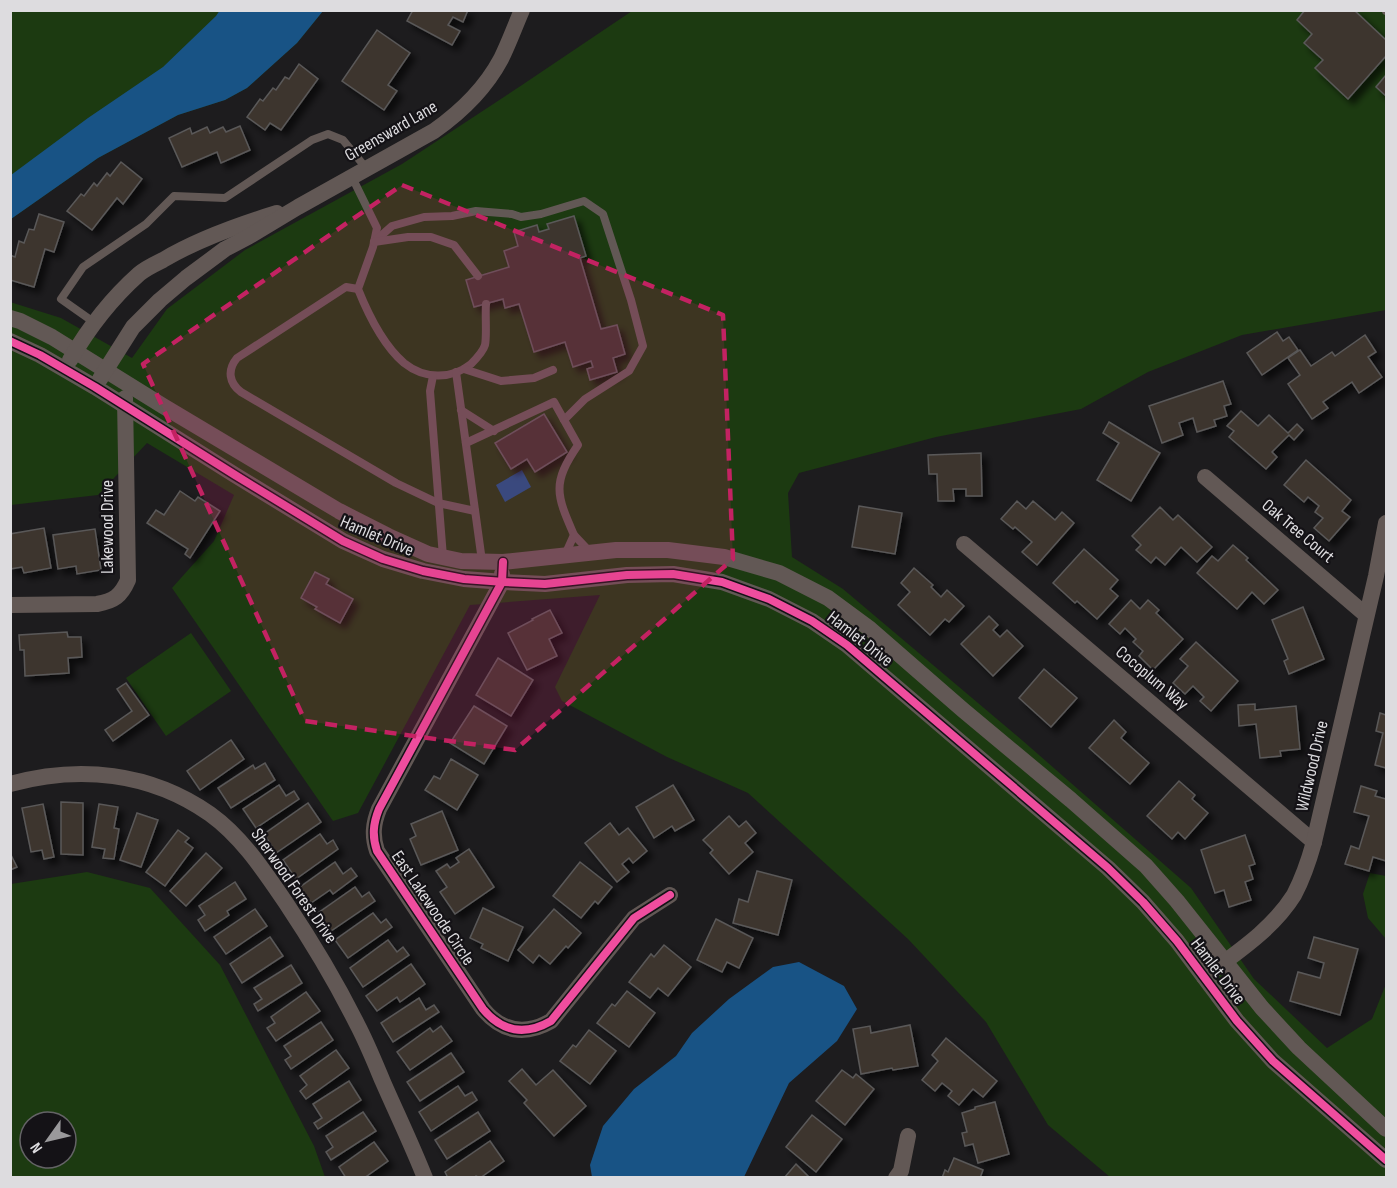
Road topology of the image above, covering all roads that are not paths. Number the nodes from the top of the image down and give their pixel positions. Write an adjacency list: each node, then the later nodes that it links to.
1 (522, 10): 2 (street, Greensward Lane)
2 (359, 172): 3 (street, Greensward Lane); 4 (lane); 9 (lane)
3 (298, 207): 9 (street, Greensward Lane); 13 (street, Greensward Lane)
4 (374, 242): 5 (lane); 6 (lane); 21 (lane)
5 (478, 276)
6 (358, 289): 16 (lane); 25 (lane)
7 (486, 304): 15 (lane)
8 (10, 318): 11 (street, Hamlet Drive)
9 (95, 323): 11 (street, Greensward Lane)
10 (10, 341): 12 (street, Hamlet Drive)
11 (75, 351): 12 (street, Greensward Lane); 13 (street, Hamlet Drive)
12 (64, 369): 18 (street, Hamlet Drive)
13 (106, 370): 17 (street, Hamlet Drive); 18 (street, Greensward Lane)
14 (553, 370): 15 (lane)
15 (460, 371): 16 (lane); 20 (lane)
16 (433, 376): 25 (lane)
17 (125, 382): 19 (street, Lakewood Drive); 32 (street, Hamlet Drive)
18 (94, 387): 19 (street, Hamlet Drive)
19 (124, 405): 35 (street, Hamlet Drive); 36 (street, Lakewood Drive)
20 (461, 410): 22 (lane); 23 (lane)
21 (564, 420): 22 (lane); 28 (lane)
22 (494, 431): 23 (lane)
23 (466, 443): 26 (lane)
24 (1205, 477): 37 (street, Oak Tree Court)
25 (438, 503): 26 (lane); 32 (lane)
26 (475, 511): 33 (lane)
27 (1386, 523): 37 (street, Wildwood Drive)
28 (574, 535): 30 (lane); 31 (lane)
29 (964, 544): 39 (street, Cocoplum Way)
30 (590, 552): 31 (street, Hamlet Drive); 41 (street, Hamlet Drive)
31 (565, 555): 34 (street, Hamlet Drive)
32 (443, 557): 33 (street, Hamlet Drive)
33 (482, 561): 34 (street, Hamlet Drive)
34 (503, 562): 35 (street, East Lakewoode Circle)
35 (502, 582): 40 (street, East Lakewoode Circle); 42 (street, Hamlet Drive)
36 (10, 605)
37 (1366, 615): 39 (street, Wildwood Drive)
38 (10, 784): 46 (street, Sherwood Forest Drive)
39 (1314, 842): 41 (street, Wildwood Drive)
40 (670, 895)
41 (1225, 962): 42 (street, Wildwood Drive); 43 (street, Hamlet Drive)
42 (1204, 978): 45 (street, Hamlet Drive)
43 (1386, 1129)
44 (908, 1136): 47 (street)
45 (1386, 1160)
46 (425, 1178)
47 (896, 1178)

